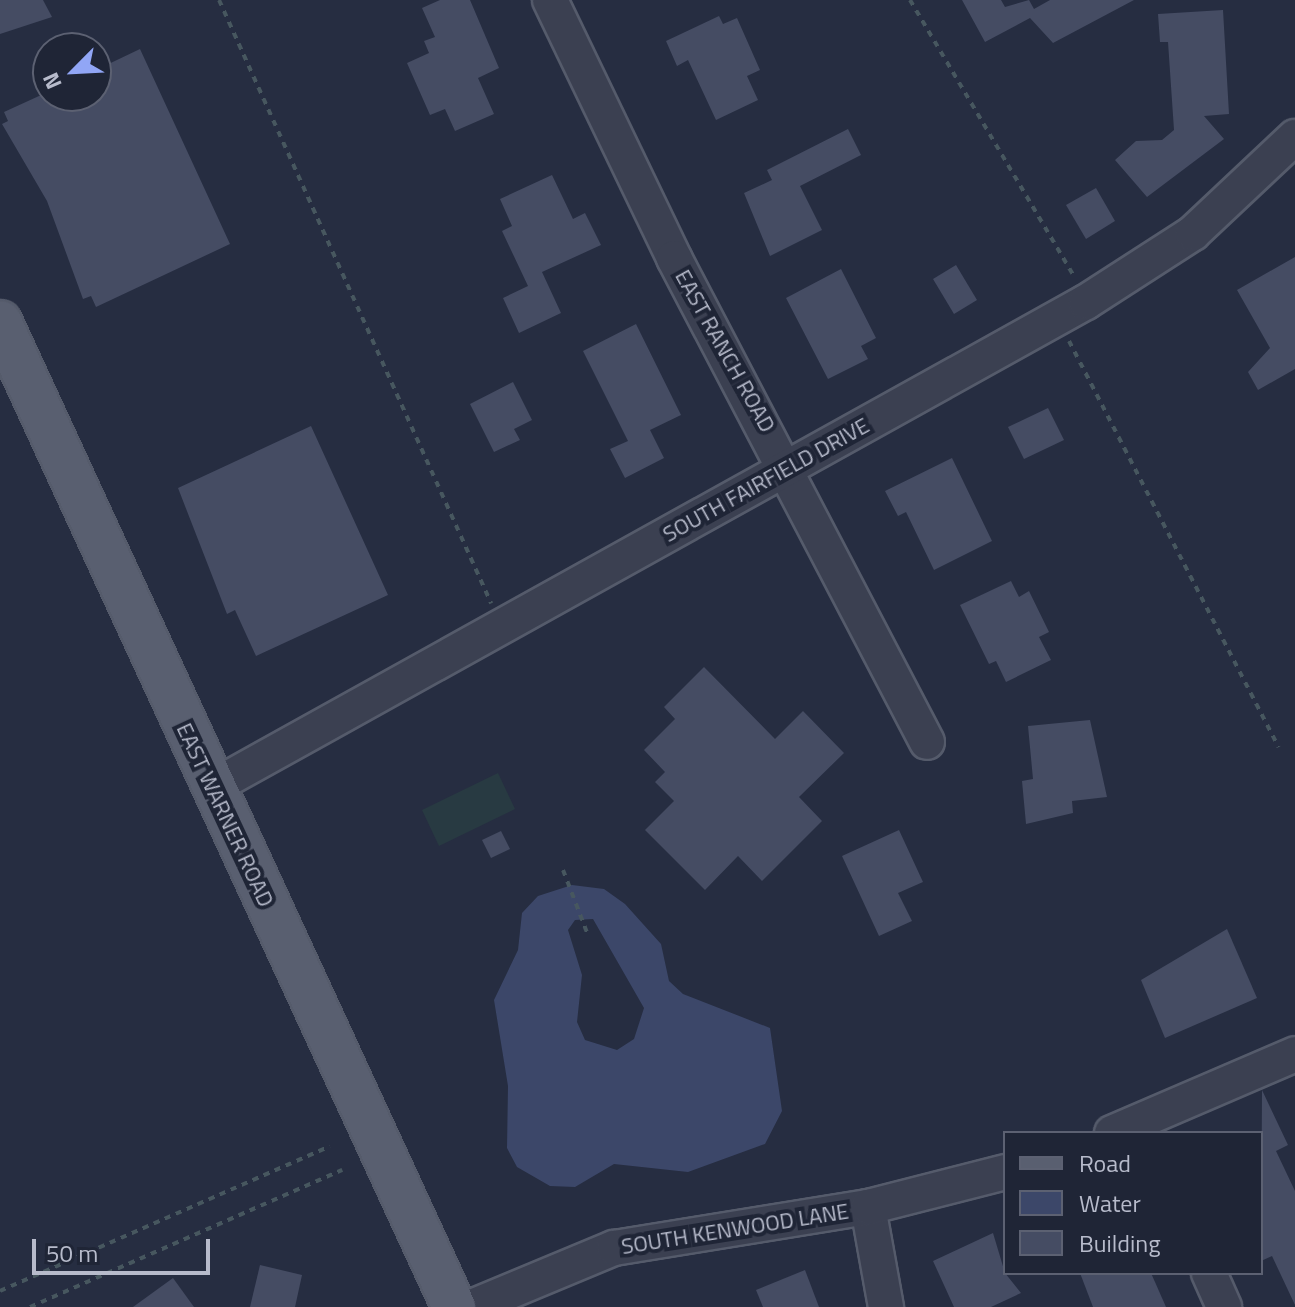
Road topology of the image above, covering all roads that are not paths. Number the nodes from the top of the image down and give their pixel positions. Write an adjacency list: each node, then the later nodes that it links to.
1 (550, 0): 4 (street, EAST RANCH ROAD)
2 (1290, 152): 4 (street, SOUTH FAIRFIELD DRIVE)
3 (0, 322): 6 (main road, EAST WARNER ROAD)
4 (787, 466): 5 (street, EAST RANCH ROAD); 6 (street, SOUTH FAIRFIELD DRIVE)
5 (927, 742)
6 (211, 788): 12 (main road, EAST WARNER ROAD)
7 (1295, 1054): 8 (street)
8 (1132, 1130)
9 (1003, 1173): 10 (street, SOUTH KENWOOD LANE)
10 (868, 1207): 13 (street, SOUTH KENWOOD LANE); 14 (street)
11 (1210, 1275): 15 (street)
12 (454, 1307)
13 (472, 1307)
14 (886, 1307)
15 (1224, 1307)

